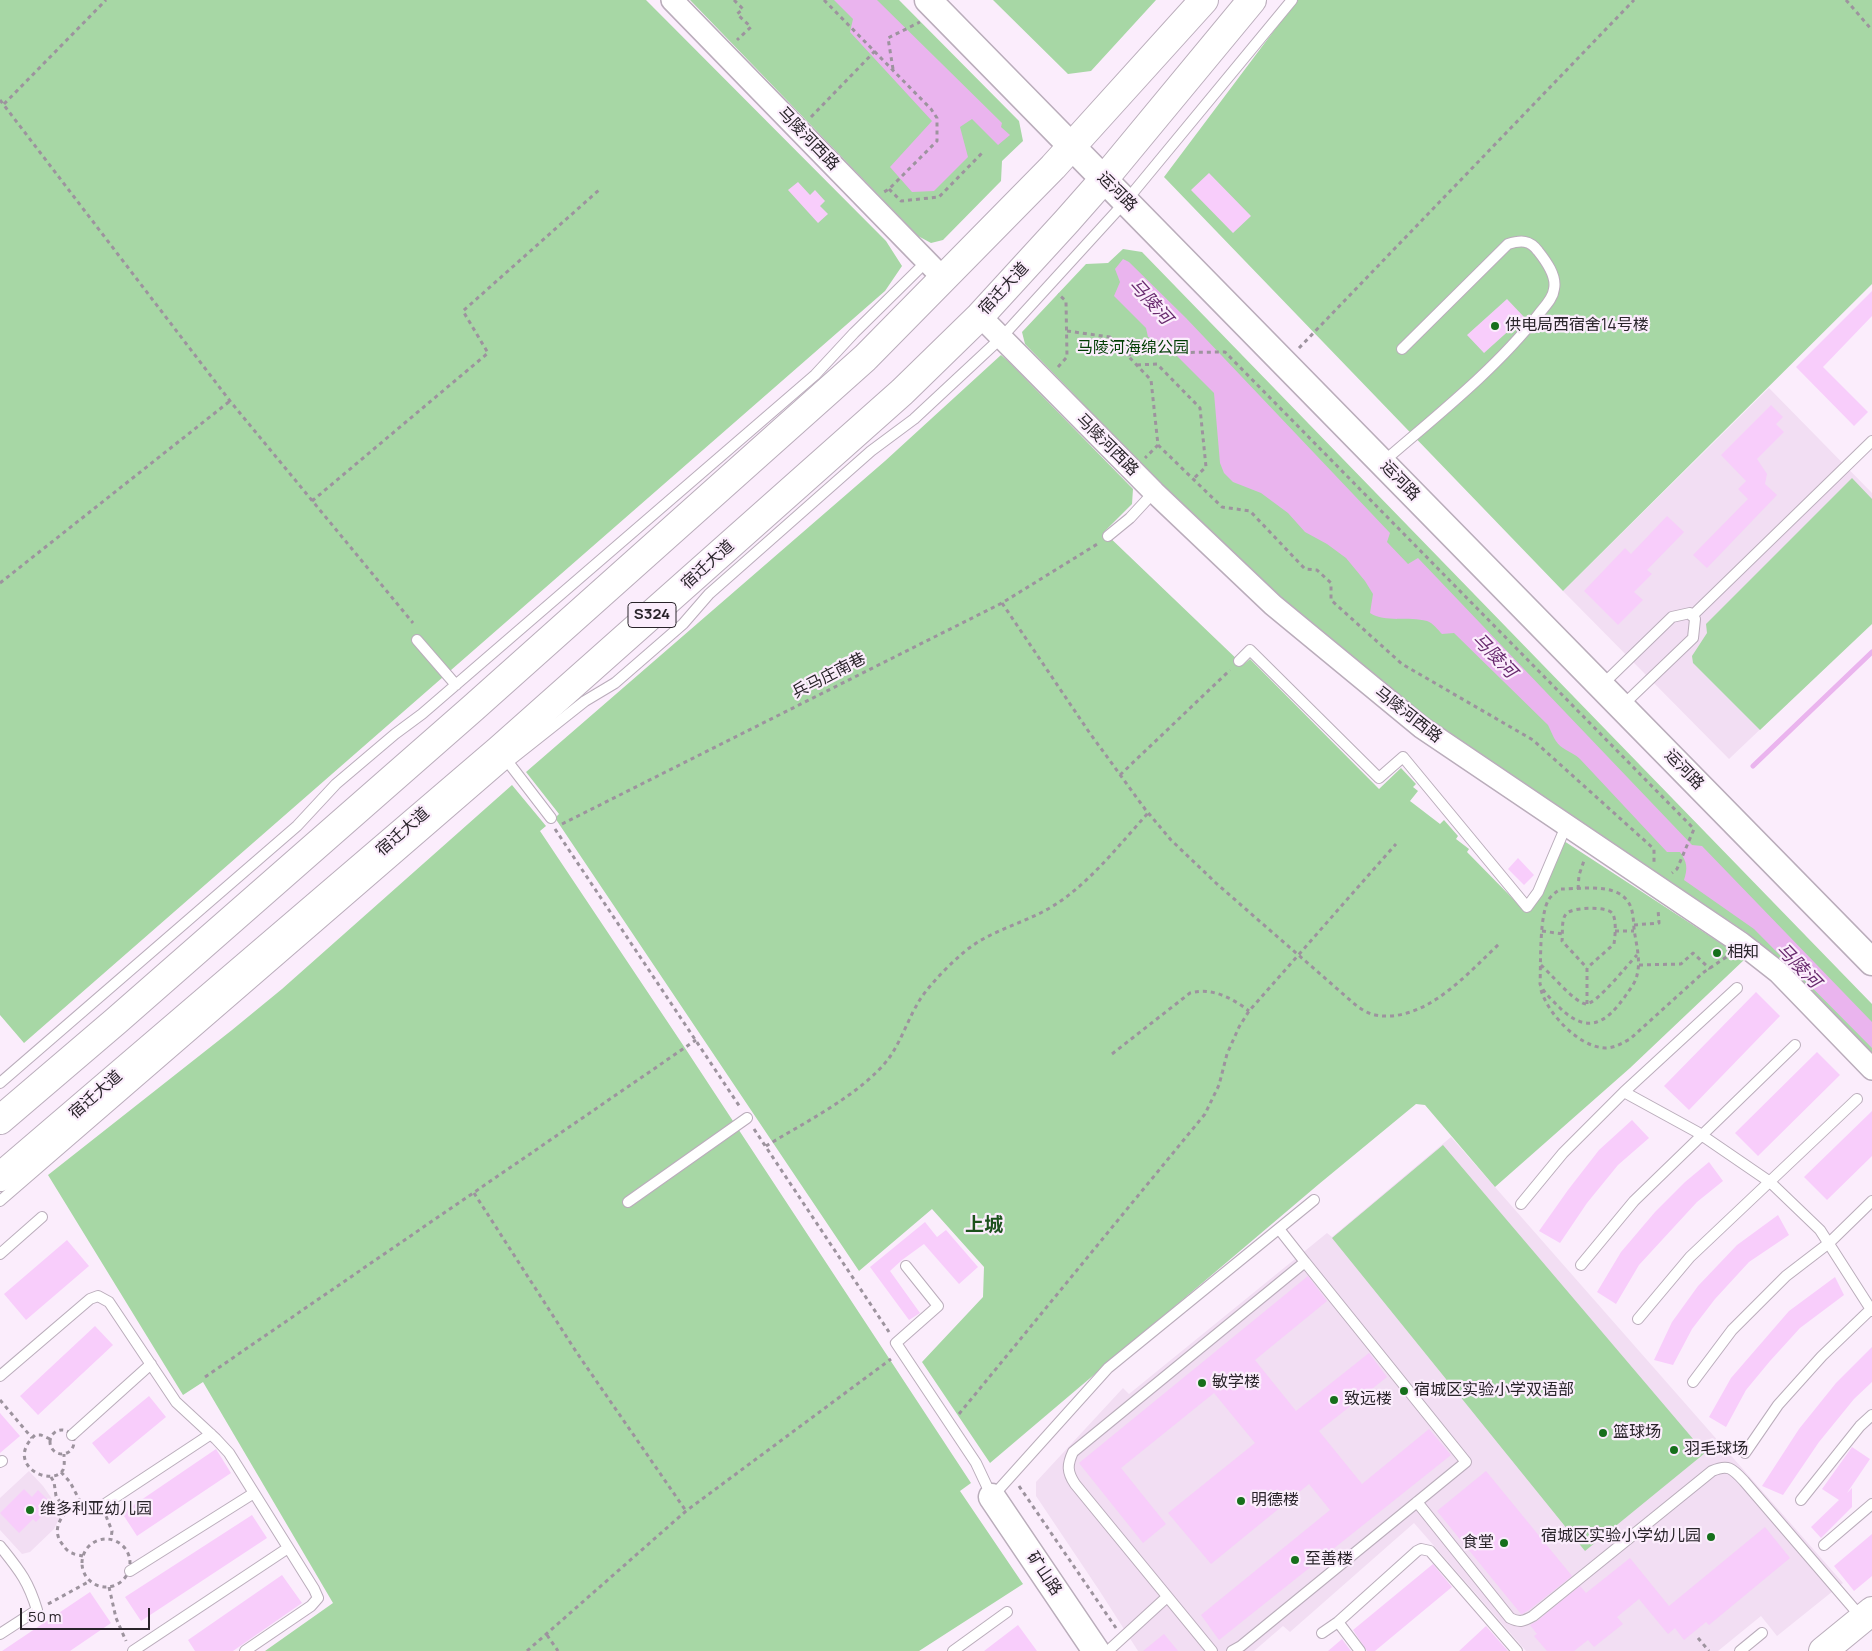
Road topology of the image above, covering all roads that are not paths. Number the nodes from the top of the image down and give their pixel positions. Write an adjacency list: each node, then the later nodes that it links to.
1 (672, 0): 9 (street, 马陵河西路)
2 (928, 0): 6 (street, 运河路)
3 (1204, 0): 6 (main road, S324)
4 (1252, 0): 7 (main road, 宿迁大道 / S324)
5 (1292, 0): 8 (lane)
6 (1071, 147): 7 (street, 运河路); 9 (main road, S324)
7 (1104, 179): 8 (street, 运河路); 10 (main road, 宿迁大道 / S324)
8 (1126, 201): 11 (lane); 14 (street, 运河路)
9 (935, 269): 20 (lane); 34 (main road, S324)
10 (980, 316): 11 (street, 马陵河西路); 36 (main road, 宿迁大道 / S324)
11 (1000, 338): 15 (street, 马陵河西路); 23 (lane)
12 (1402, 349): 14 (lane)
13 (1872, 441): 17 (lane)
14 (1383, 463): 21 (street, 运河路)
15 (1154, 492): 16 (lane); 25 (street, 马陵河西路)
16 (1108, 536)
17 (1692, 616): 21 (lane); 22 (lane)
18 (417, 640): 20 (lane)
19 (1239, 661): 25 (lane)
20 (456, 685): 30 (lane)
21 (1601, 686): 22 (street, 运河路)
22 (1622, 707): 26 (street, 运河路)
23 (508, 762): 24 (lane); 40 (lane)
24 (553, 823)
25 (1566, 826): 29 (street, 马陵河西路)
26 (1872, 962)
27 (1737, 988): 31 (lane)
28 (1795, 1045): 35 (lane)
29 (1872, 1069)
30 (0, 1083)
31 (1624, 1092): 35 (lane); 42 (lane)
32 (1857, 1099): 37 (lane)
33 (747, 1118): 41 (lane)
34 (0, 1120)
35 (1702, 1135): 37 (lane); 48 (lane)
36 (0, 1177)
37 (1770, 1182): 45 (lane); 51 (lane)
38 (1314, 1200): 44 (lane)
39 (1872, 1201): 45 (lane)
40 (0, 1202)
41 (628, 1202)
42 (1521, 1204)
43 (42, 1217): 46 (lane)
44 (1279, 1228): 47 (lane); 60 (lane)
45 (1829, 1243): 50 (lane); 54 (lane)
46 (0, 1254)
47 (1305, 1262): 62 (lane); 69 (lane)
48 (1581, 1265)
49 (906, 1266): 60 (lane)
50 (1872, 1309): 58 (lane)
51 (1638, 1319)
52 (151, 1364): 53 (lane); 56 (lane); 57 (lane)
53 (0, 1376)
54 (1693, 1382)
55 (1872, 1415): 61 (lane)
56 (211, 1434): 59 (lane); 64 (lane)
57 (72, 1435)
58 (1745, 1452)
59 (254, 1493): 67 (lane); 68 (lane)
60 (992, 1497): 79 (street, 矿山路)
61 (1802, 1500)
62 (1417, 1502): 71 (lane); 82 (lane)
63 (1872, 1504): 65 (lane)
64 (99, 1508)
65 (1824, 1545)
66 (0, 1546): 75 (lane)
67 (288, 1548): 76 (lane); 77 (lane)
68 (130, 1571)
69 (1167, 1597): 80 (lane); 81 (lane)
70 (1007, 1612): 78 (lane)
71 (1868, 1620): 86 (main road); 87 (main road)
72 (1338, 1622): 73 (lane); 83 (lane); 84 (lane)
73 (1322, 1633)
74 (1762, 1633): 85 (lane)
75 (0, 1634)
76 (130, 1647)
77 (245, 1651)
78 (953, 1651)
79 (1096, 1651)
80 (1108, 1651)
81 (1212, 1651)
82 (1232, 1651)
83 (1360, 1651)
84 (1517, 1651)
85 (1740, 1651)
86 (1823, 1651)
87 (1847, 1651)

